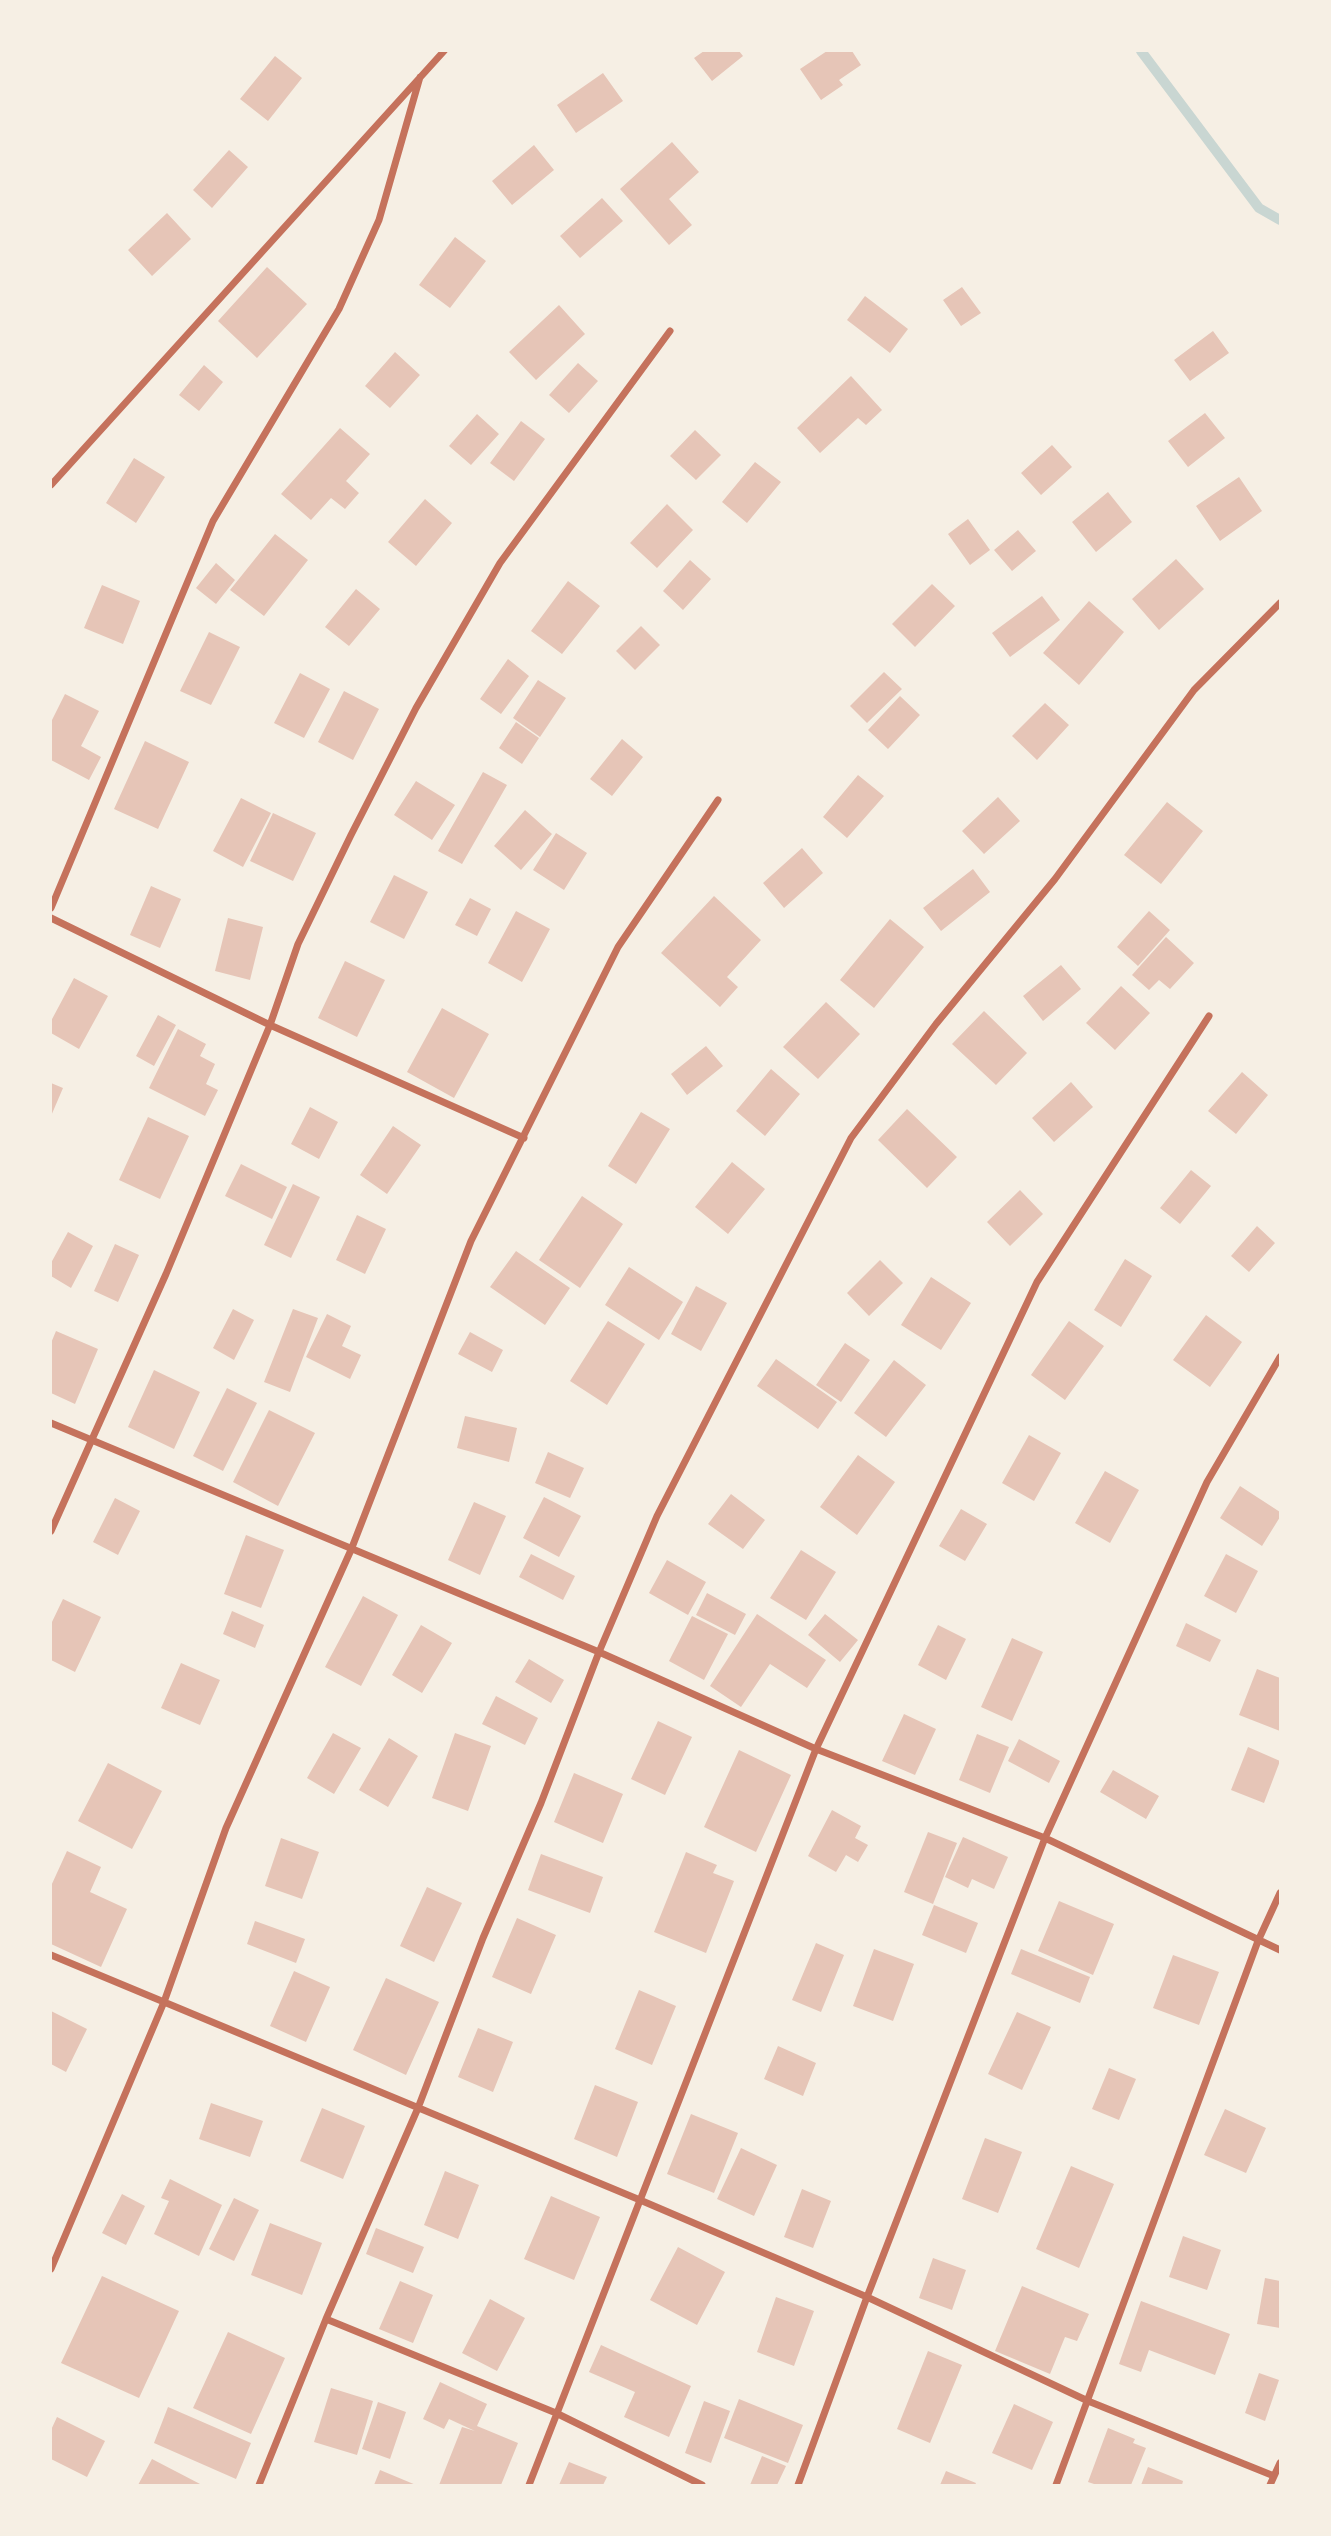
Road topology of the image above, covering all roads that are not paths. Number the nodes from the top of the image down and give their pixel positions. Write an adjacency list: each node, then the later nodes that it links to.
1 (444, 51): 2 (street)
2 (420, 77): 4 (street); 7 (street)
3 (670, 331): 10 (street)
4 (51, 485)
5 (1280, 603): 17 (street)
6 (718, 800): 11 (street)
7 (51, 908)
8 (51, 918): 10 (street)
9 (1209, 1016): 18 (street)
10 (270, 1025): 11 (street); 14 (street)
11 (524, 1138): 16 (street)
12 (1280, 1357): 19 (street)
13 (51, 1423): 14 (street)
14 (91, 1439): 15 (street); 16 (street)
15 (51, 1531)
16 (351, 1550): 17 (street); 24 (street)
17 (599, 1652): 18 (street); 25 (street)
18 (816, 1749): 19 (street); 26 (street)
19 (1045, 1839): 21 (street); 28 (street)
20 (1280, 1893): 21 (street)
21 (1258, 1941): 22 (street); 30 (street)
22 (1280, 1950)
23 (51, 1955): 24 (street)
24 (164, 2002): 25 (street); 27 (street)
25 (418, 2108): 26 (street); 29 (street)
26 (640, 2200): 28 (street); 31 (street)
27 (51, 2269)
28 (867, 2297): 30 (street); 37 (street)
29 (326, 2319): 31 (street); 34 (street)
30 (1088, 2401): 33 (street); 38 (street)
31 (556, 2413): 35 (street); 36 (street)
32 (1280, 2463): 33 (street)
33 (1274, 2476): 39 (street)
34 (259, 2485)
35 (528, 2485)
36 (702, 2485)
37 (798, 2485)
38 (1056, 2485)
39 (1270, 2485)

